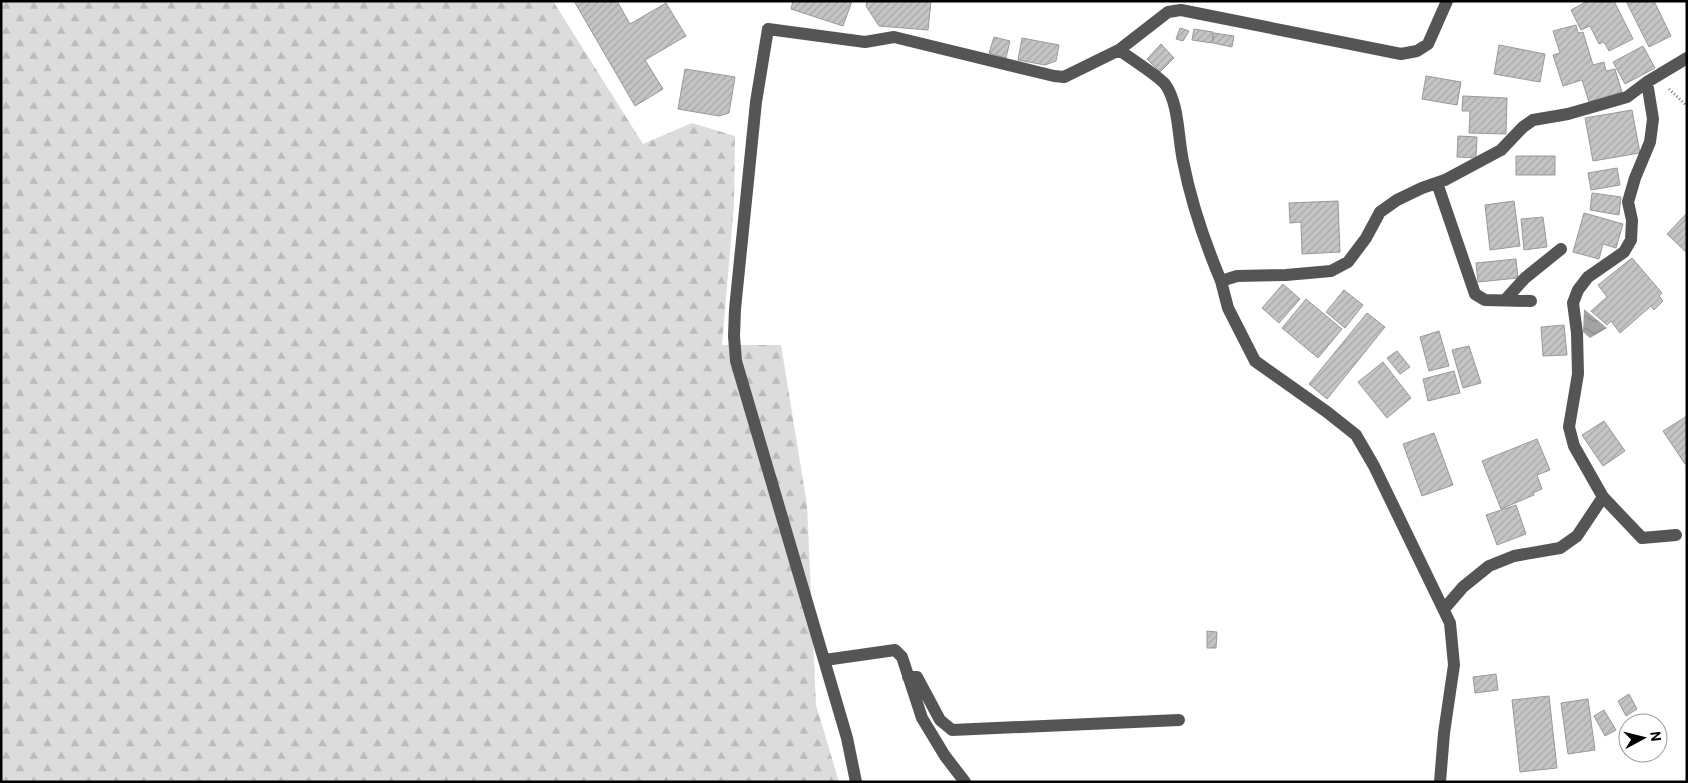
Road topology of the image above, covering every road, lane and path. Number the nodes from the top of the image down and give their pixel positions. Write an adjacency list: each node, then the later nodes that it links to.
1 (1447, 1): 2 (street)
2 (1119, 50): 7 (street); 13 (street)
3 (1687, 58): 4 (street)
4 (1647, 82): 5 (street); 10 (street)
5 (1437, 183): 7 (street); 8 (street)
6 (1561, 249): 8 (street)
7 (1221, 281): 12 (street)
8 (1506, 300): 9 (street)
9 (1531, 300)
10 (1603, 497): 11 (street); 12 (street)
11 (1676, 535)
12 (1444, 609): 18 (street)
13 (825, 660): 14 (street); 16 (street)
14 (908, 677): 15 (street); 17 (street)
15 (1179, 720)
16 (856, 782)
17 (964, 782)
18 (1440, 782)

